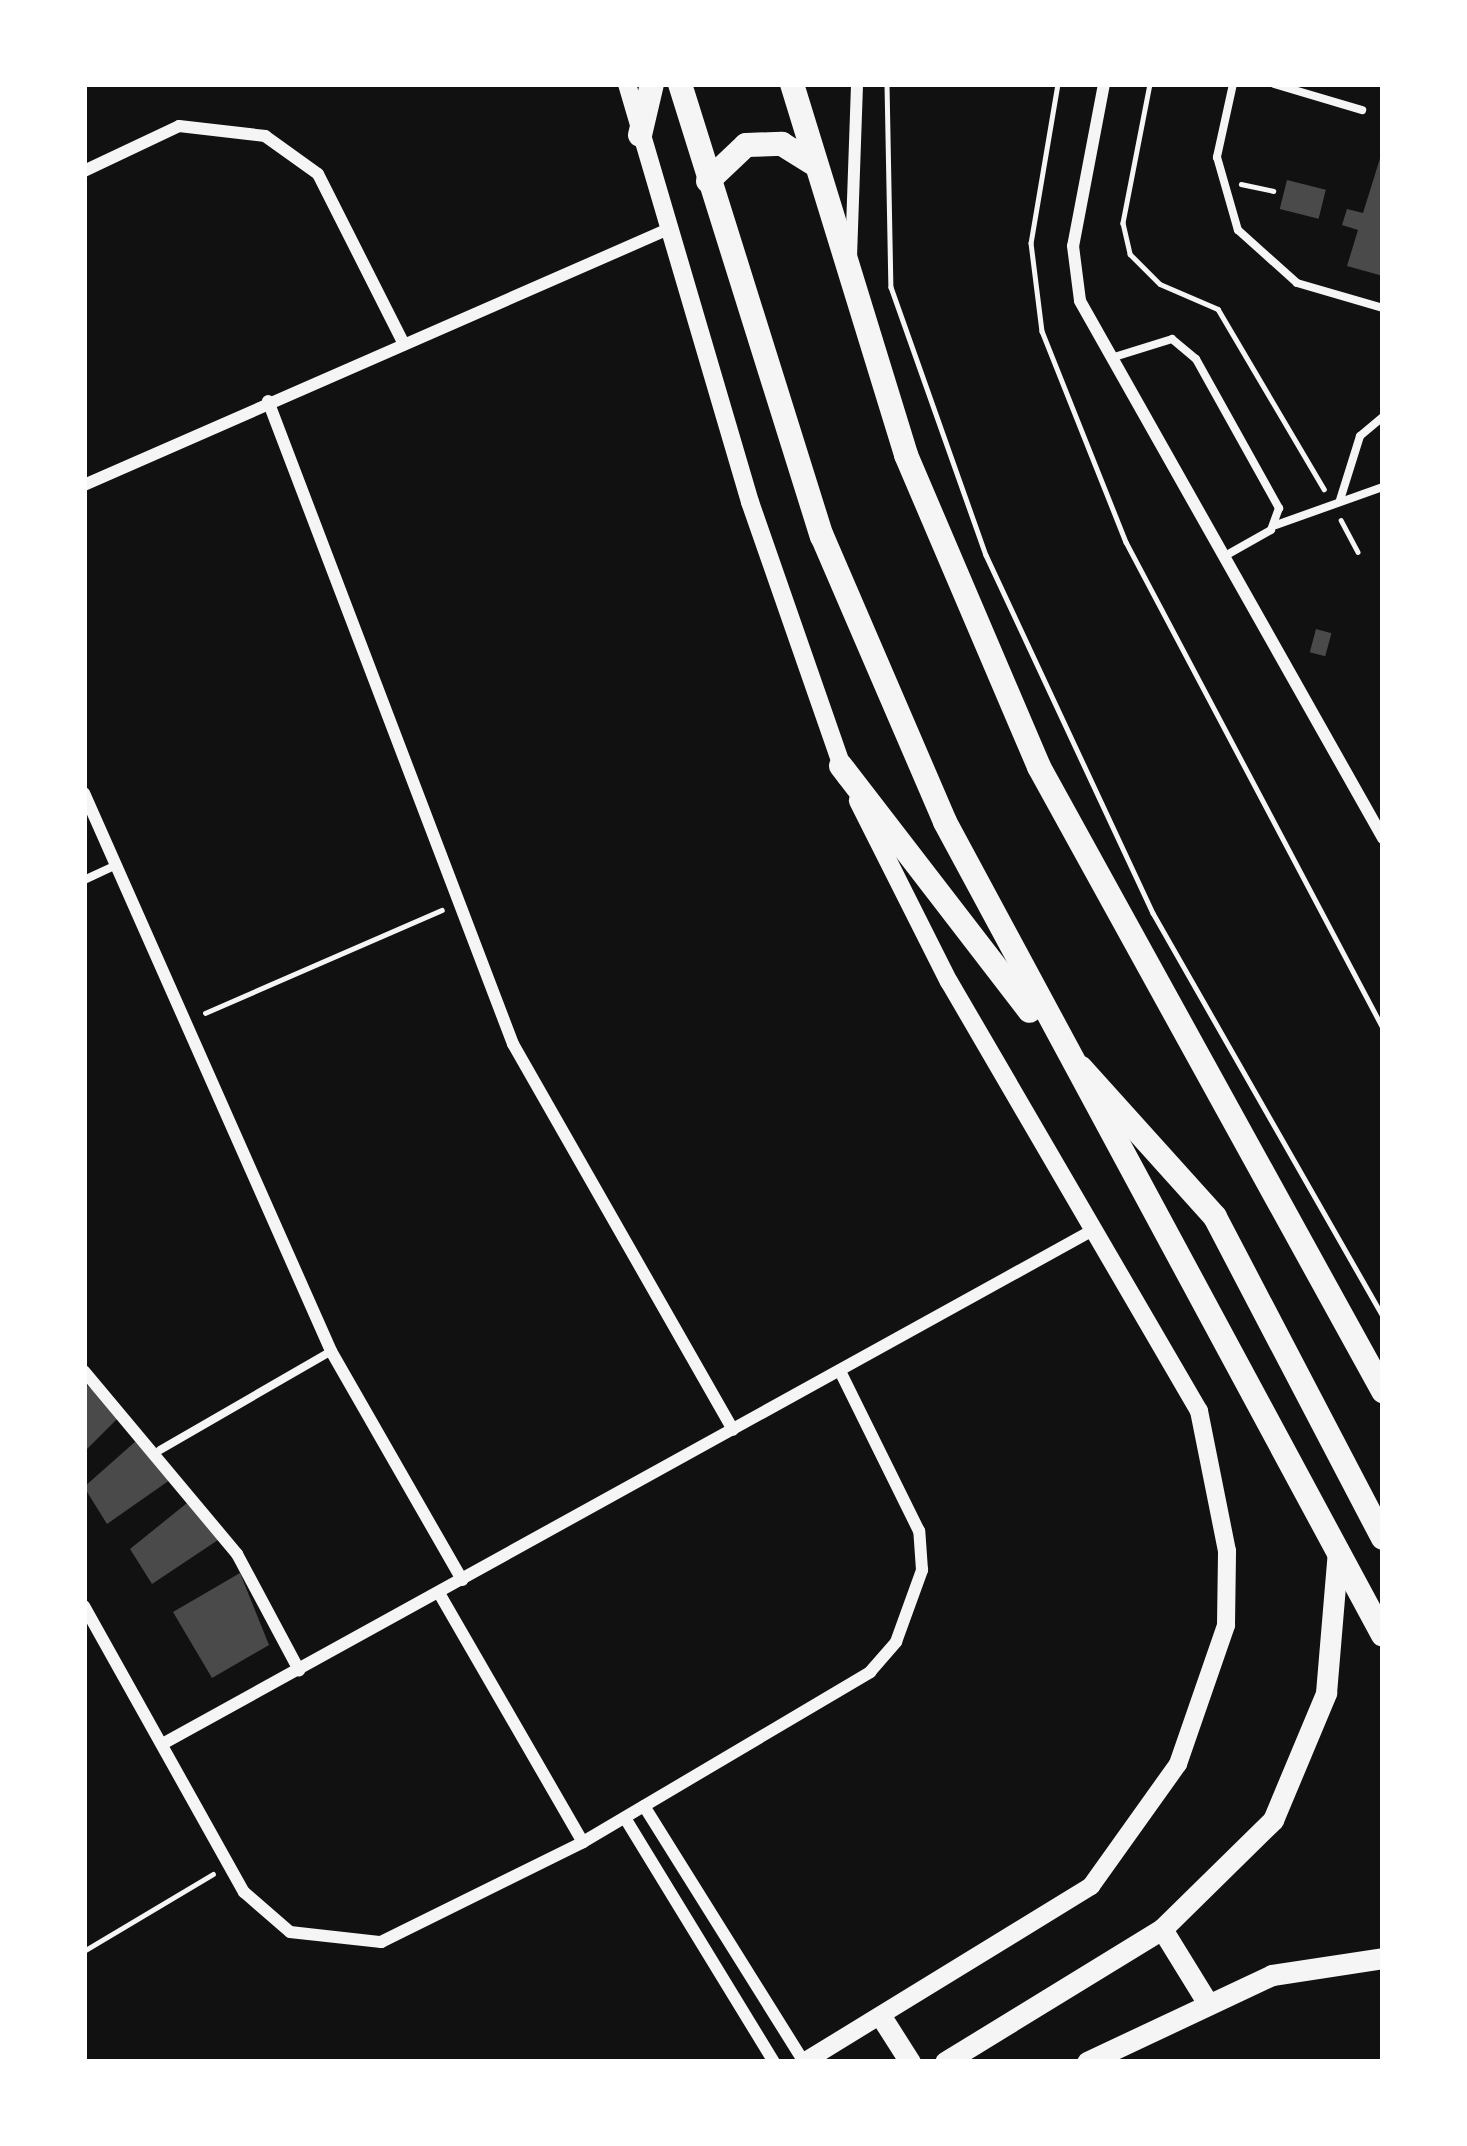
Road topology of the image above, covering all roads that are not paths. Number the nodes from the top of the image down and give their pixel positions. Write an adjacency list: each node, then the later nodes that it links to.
1 (627, 84): 10 (street)
2 (652, 84): 10 (main road)
3 (680, 84): 13 (main road)
4 (792, 84): 11 (main road)
5 (857, 84): 15 (street)
6 (1104, 84): 18 (street)
7 (1233, 84): 16 (lane)
8 (1274, 84): 9 (lane)
9 (1362, 110)
10 (640, 135): 14 (street)
11 (812, 163): 13 (main road); 15 (main road)
12 (84, 171): 17 (street)
13 (708, 181): 32 (main road)
14 (664, 231): 17 (street); 26 (street)
15 (845, 281): 37 (main road)
16 (1383, 308)
17 (404, 344): 19 (street)
18 (1109, 358): 24 (lane); 25 (street)
19 (268, 401): 21 (street); 38 (street)
20 (1383, 416): 23 (lane)
21 (84, 485)
22 (1383, 487): 23 (lane)
23 (1335, 503): 24 (lane)
24 (1274, 526): 25 (lane)
25 (1224, 556): 29 (street)
26 (841, 766): 32 (main road); 33 (street)
27 (84, 793): 28 (street)
28 (90, 826): 30 (street)
29 (1383, 838)
30 (114, 866): 31 (lane); 34 (street)
31 (84, 880)
32 (1059, 1046): 40 (main road); 41 (main road)
33 (1095, 1228): 36 (street); 54 (street)
34 (332, 1351): 39 (lane); 42 (street)
35 (84, 1371): 39 (street)
36 (840, 1371): 38 (street); 48 (street)
37 (1383, 1391)
38 (733, 1430): 42 (street)
39 (160, 1450): 46 (street)
40 (1383, 1538)
41 (1338, 1549): 45 (main road); 51 (main road)
42 (462, 1580): 43 (street)
43 (439, 1593): 46 (street); 50 (street)
44 (84, 1606): 47 (street)
45 (1383, 1635)
46 (298, 1670): 47 (street)
47 (166, 1742): 50 (street)
48 (644, 1806): 49 (street); 56 (street)
49 (625, 1818): 50 (street); 55 (street)
50 (584, 1842)
51 (1162, 1929): 53 (main road); 58 (main road)
52 (1383, 1958): 53 (main road)
53 (1205, 1999): 59 (main road)
54 (882, 2018): 56 (street); 57 (main road)
55 (774, 2062)
56 (804, 2062)
57 (910, 2062)
58 (945, 2062)
59 (1087, 2062)

